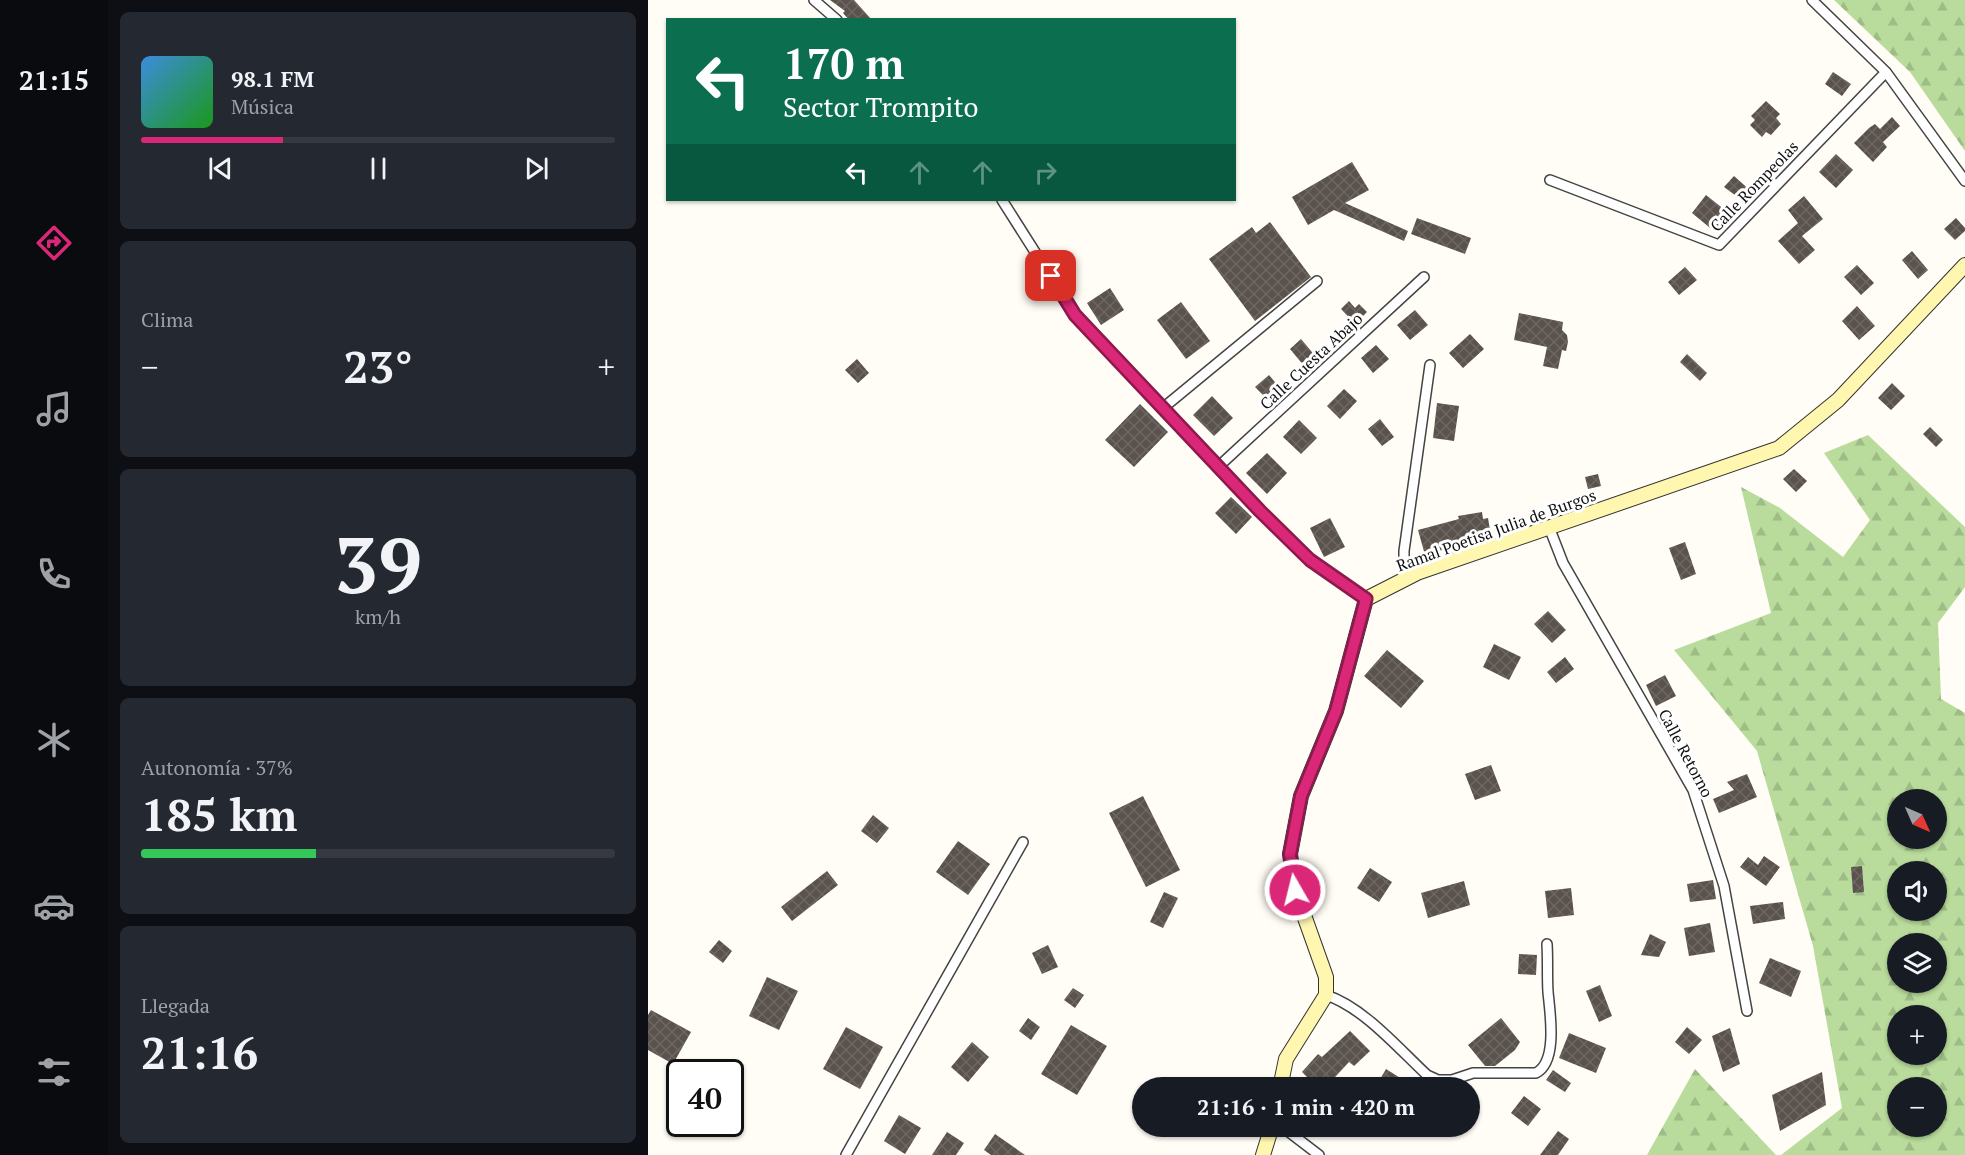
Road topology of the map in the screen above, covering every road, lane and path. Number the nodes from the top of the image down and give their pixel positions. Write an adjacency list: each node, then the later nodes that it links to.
1 (814, 0): 3 (street)
2 (1812, 0): 4 (street)
3 (835, 18)
4 (1886, 72): 5 (street, Calle Rompeolas); 6 (street)
5 (1550, 180)
6 (1965, 181)
7 (1003, 201): 12 (street)
8 (1965, 265): 14 (street, Ramal Poetisa Julia de Burgos)
9 (1424, 277): 13 (street, Calle Cuesta Abajo)
10 (1317, 281): 12 (street)
11 (1430, 365): 15 (street)
12 (1163, 408): 13 (street)
13 (1218, 466): 16 (street)
14 (1549, 527): 15 (street, Ramal Poetisa Julia de Burgos); 20 (street, Calle Retorno)
15 (1404, 579): 16 (street, Ramal Poetisa Julia de Burgos)
16 (1366, 599): 19 (street)
17 (1023, 842): 24 (street)
18 (1547, 944): 19 (street)
19 (1326, 995): 21 (street)
20 (1747, 1011)
21 (1282, 1077)
22 (1269, 1137): 25 (street)
23 (1295, 1137): 26 (street)
24 (846, 1155)
25 (1263, 1155)
26 (1319, 1155)

